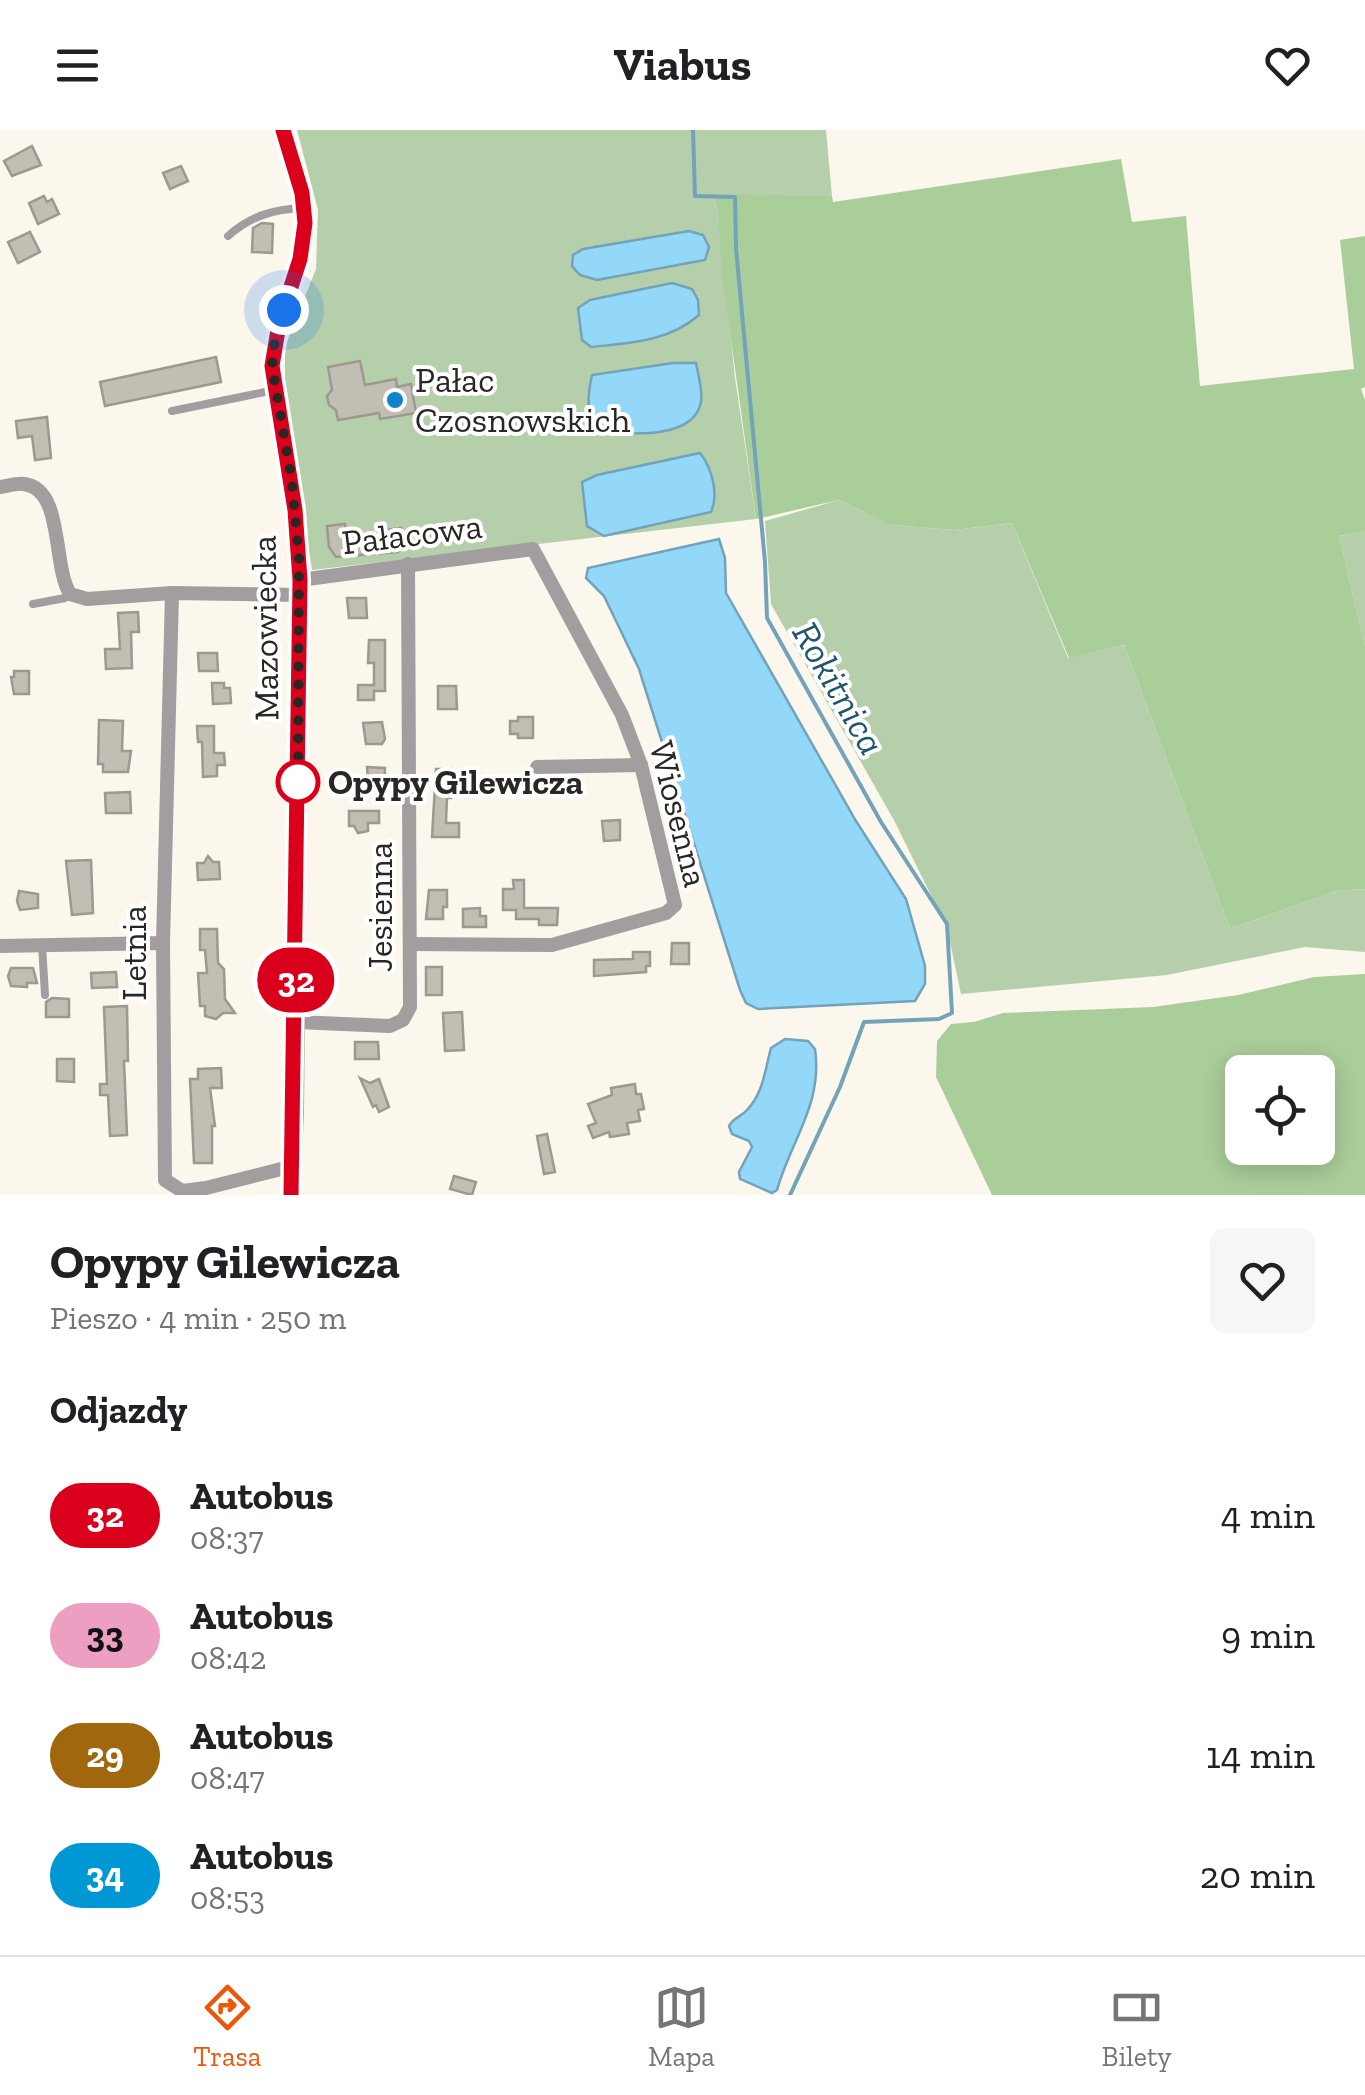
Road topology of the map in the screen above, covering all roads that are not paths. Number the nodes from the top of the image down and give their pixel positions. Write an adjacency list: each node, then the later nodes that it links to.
1 (283, 130): 2 (street, Mazowiecka)
2 (304, 208): 3 (lane); 4 (street, Mazowiecka)
3 (228, 236)
4 (274, 390): 5 (lane); 9 (street, Mazowiecka)
5 (172, 411)
6 (0, 487): 11 (street)
7 (533, 549): 8 (street, Pałacowa); 13 (street, Wiosenna)
8 (408, 564): 9 (street, Pałacowa); 16 (street, Jesienna)
9 (300, 588): 10 (street, Pałacowa); 20 (street, Mazowiecka)
10 (172, 593): 11 (street, Pałacowa); 15 (street, Letnia)
11 (70, 594): 12 (lane)
12 (33, 604)
13 (641, 765): 14 (street); 16 (street, Wiosenna)
14 (537, 767)
15 (163, 943): 17 (street); 21 (street, Letnia)
16 (410, 944): 20 (street, Jesienna)
17 (42, 945): 18 (street); 19 (lane)
18 (0, 946)
19 (46, 996)
20 (296, 1022): 21 (street, Mazowiecka)
21 (293, 1166): 22 (street, Mazowiecka)
22 (291, 1195)

